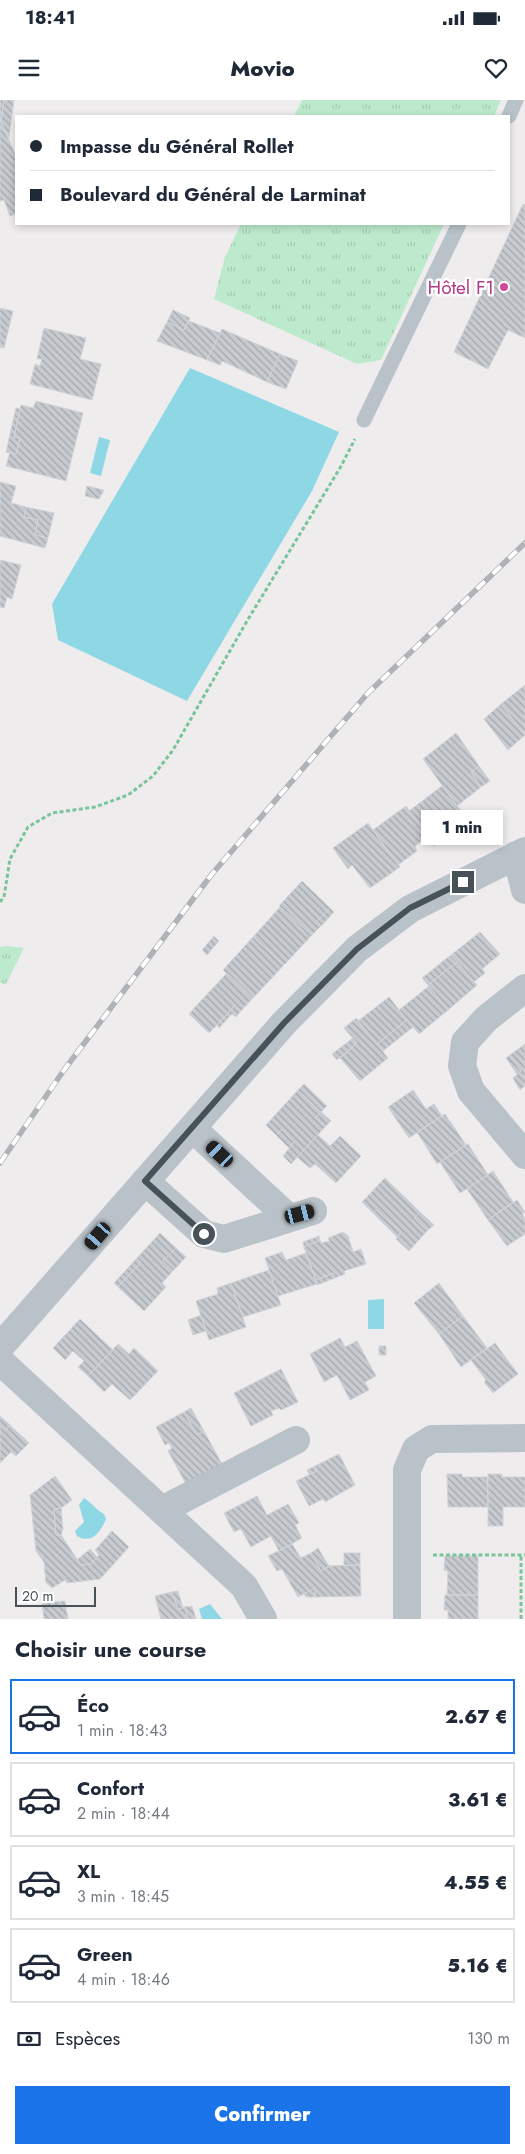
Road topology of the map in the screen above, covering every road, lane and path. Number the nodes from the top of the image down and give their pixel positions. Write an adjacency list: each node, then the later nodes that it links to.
1 (516, 100): 2 (lane)
2 (509, 115)
3 (460, 225): 4 (lane)
4 (364, 420): 7 (path)
5 (520, 853): 6 (street); 9 (street)
6 (525, 890)
7 (0, 902)
8 (525, 988): 10 (street)
9 (192, 1128): 11 (street); 11 (street)
10 (525, 1156)
11 (145, 1181): 12 (street)
12 (0, 1347)
13 (0, 1361): 16 (street)
14 (525, 1438): 17 (street)
15 (296, 1440): 16 (street)
16 (162, 1510): 19 (street)
17 (408, 1554): 18 (path); 20 (street)
18 (523, 1555): 21 (path)
19 (263, 1619)
20 (407, 1619)
21 (521, 1619)

